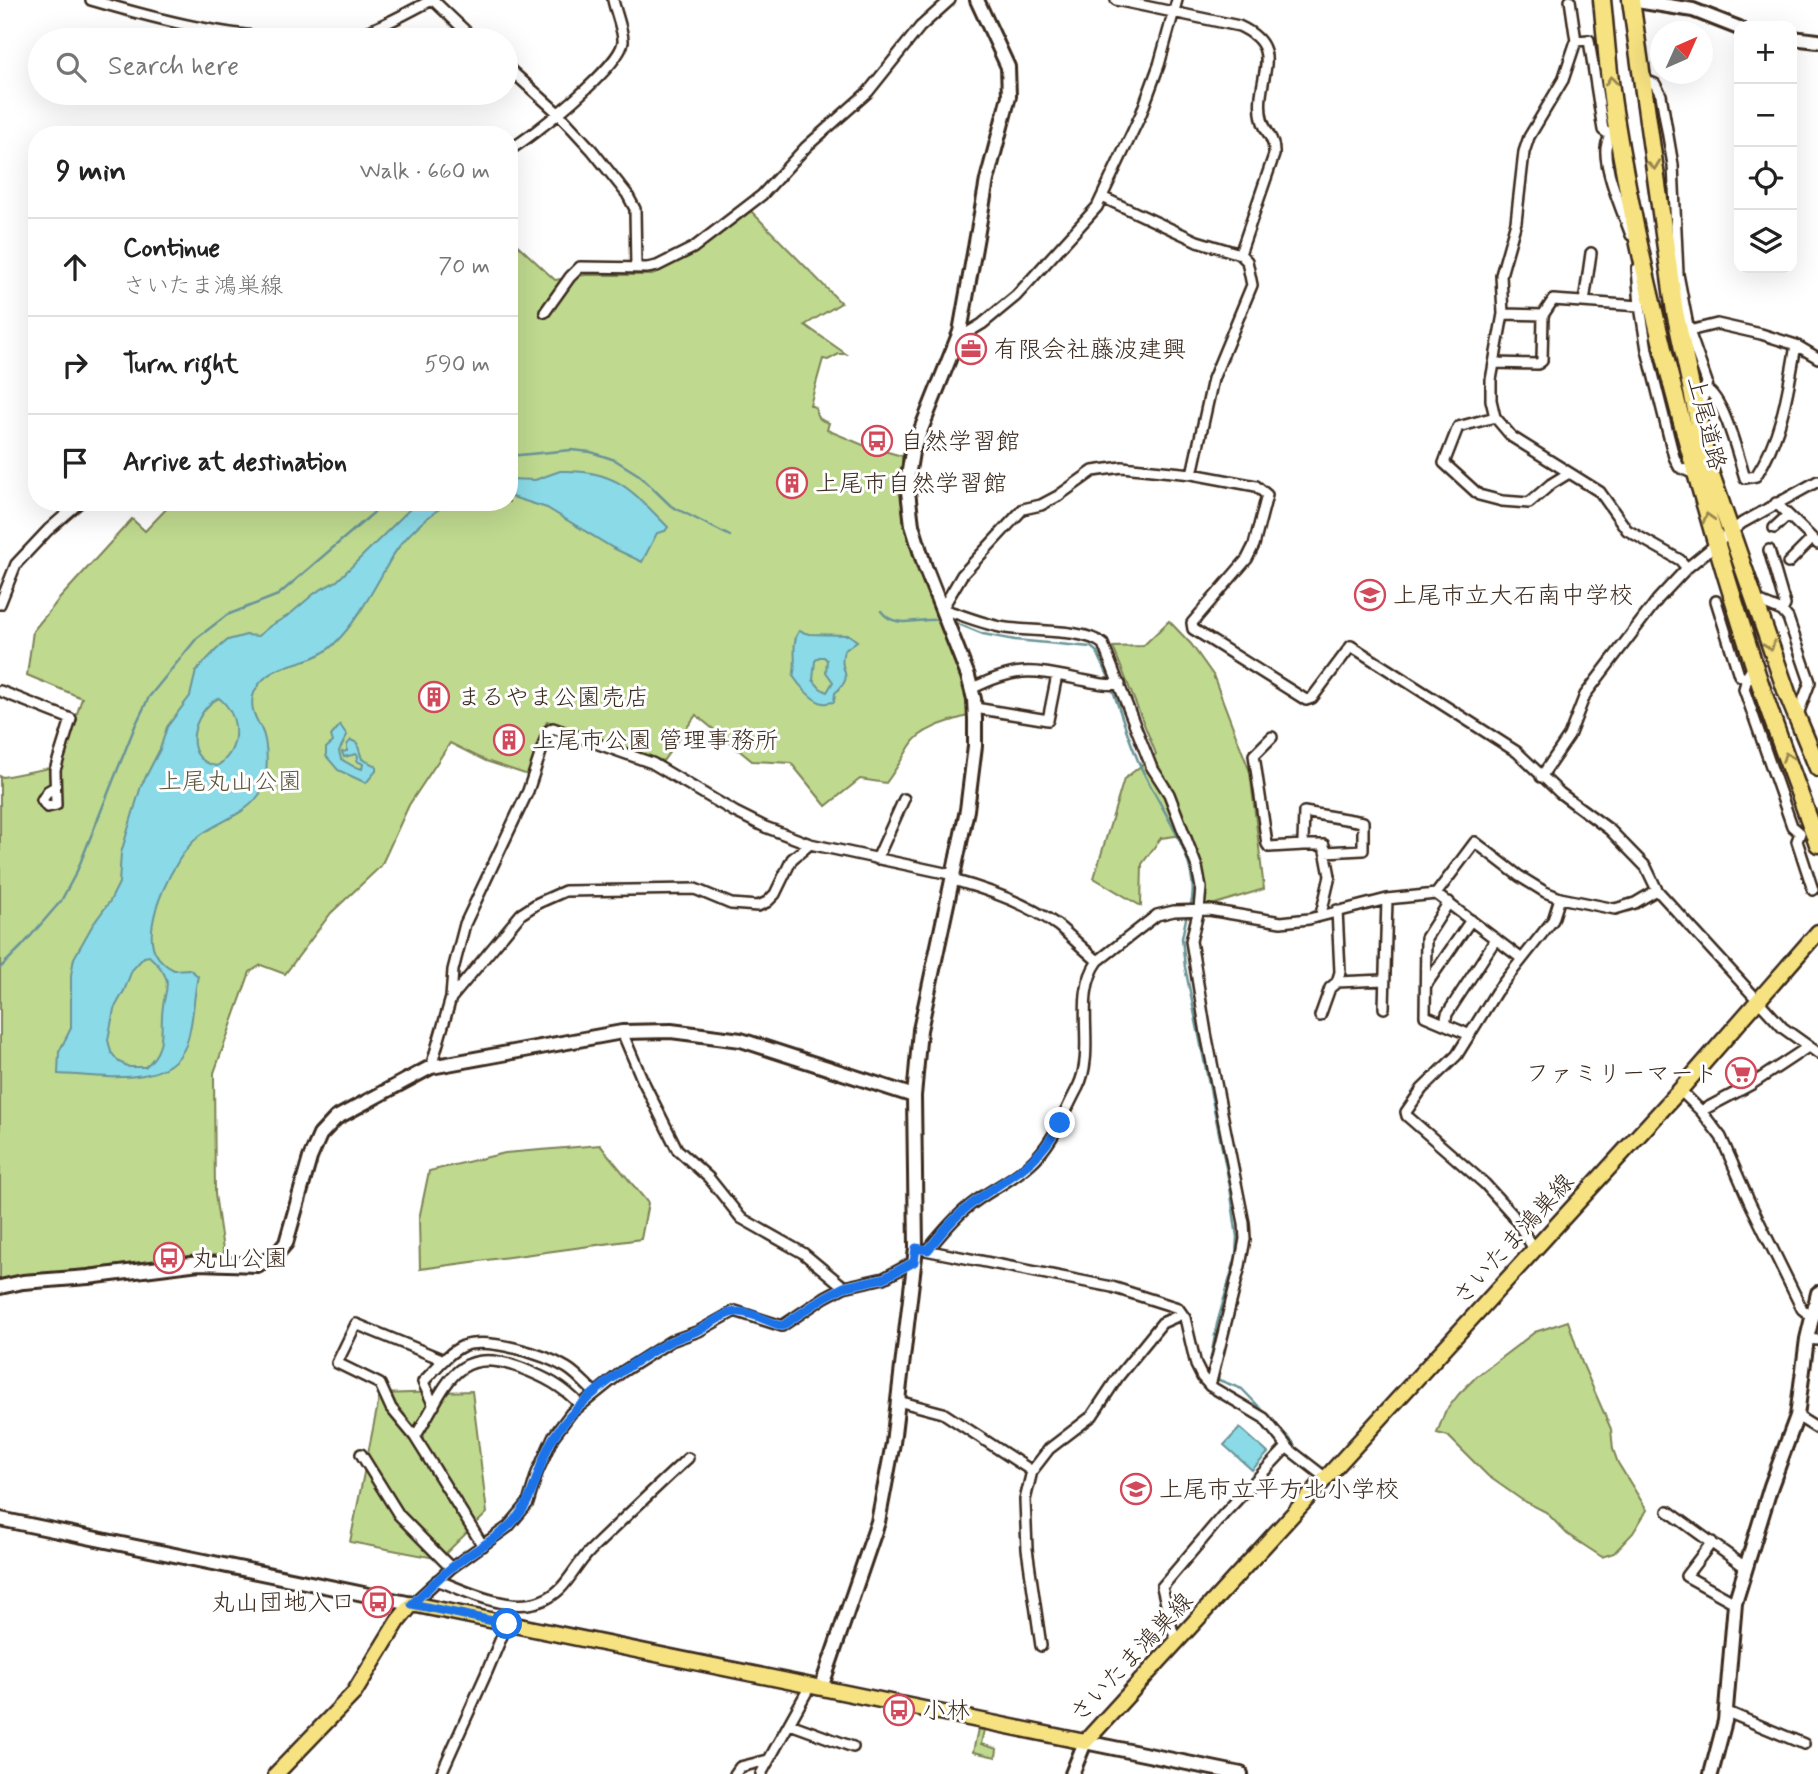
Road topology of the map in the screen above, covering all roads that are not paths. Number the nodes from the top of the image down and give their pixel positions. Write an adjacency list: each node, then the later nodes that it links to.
1 (91, 0): 14 (street)
2 (433, 0): 15 (street); 16 (street)
3 (613, 0): 22 (street)
4 (950, 0): 28 (street)
5 (977, 0): 35 (street)
6 (1116, 0): 12 (street)
7 (1177, 0): 12 (street)
8 (1570, 0): 18 (street)
9 (1602, 0): 23 (highway, 上尾道路, one-way to 9)
10 (1631, 0): 11 (street); 21 (highway, 上尾道路)
11 (1693, 5): 13 (street)
12 (1174, 12): 25 (street); 27 (street)
13 (1734, 26)
14 (201, 28)
15 (374, 28)
16 (462, 28)
17 (1797, 39): 19 (street)
18 (1576, 41): 23 (street); 32 (street)
19 (1818, 41)
20 (518, 76): 22 (street)
21 (1643, 79): 34 (street); 40 (highway, 上尾道路, one-way to 40)
22 (558, 113): 24 (street); 28 (street)
23 (1614, 132): 30 (street); 44 (highway, 上尾道路)
24 (518, 143)
25 (1102, 197): 27 (street); 35 (street)
26 (1591, 253): 29 (street)
27 (1240, 254): 43 (street)
28 (636, 268): 31 (street)
29 (1584, 302): 30 (street); 33 (street)
30 (1640, 306): 44 (street)
31 (545, 312)
32 (1503, 314): 33 (street); 38 (street)
33 (1543, 315): 38 (street)
34 (1689, 331): 36 (street); 39 (street)
35 (960, 332): 59 (street)
36 (1796, 345): 37 (street); 39 (street)
37 (1818, 358)
38 (1494, 363): 41 (street)
39 (1706, 389): 40 (street)
40 (1695, 406): 50 (highway, 上尾道路)
41 (1495, 417): 42 (street); 42 (street)
42 (1569, 473): 55 (street)
43 (1192, 474): 59 (street); 70 (street)
44 (1696, 475): 52 (highway, 上尾道路, one-way to 44)
45 (1816, 484): 46 (street)
46 (1776, 503): 48 (street); 50 (street)
47 (70, 511): 58 (street)
48 (1788, 515): 49 (street); 51 (street)
49 (1774, 528)
50 (1730, 532): 52 (street); 56 (highway, 上尾道路)
51 (1815, 542): 54 (street)
52 (1716, 544): 55 (street); 61 (highway, 上尾道路)
53 (1769, 551): 60 (street)
54 (1788, 563)
55 (1687, 568): 70 (street)
56 (1754, 599): 60 (street); 67 (highway, 上尾道路, one-way to 67)
57 (1716, 601): 61 (street)
58 (0, 604)
59 (942, 609): 63 (street); 64 (street)
60 (1782, 611): 67 (street)
61 (1750, 673): 73 (street); 75 (highway, 上尾道路, one-way to 61)
62 (1057, 675): 63 (street); 64 (street); 66 (street)
63 (1120, 684): 86 (street)
64 (971, 689): 66 (street)
65 (0, 691): 71 (street)
66 (975, 708): 79 (street)
67 (1796, 718): 69 (highway, 上尾道路)
68 (1272, 737): 76 (street)
69 (1818, 768)
70 (1541, 777): 80 (street)
71 (55, 788)
72 (904, 799): 78 (street)
73 (1800, 833): 75 (street); 81 (street)
74 (810, 844): 78 (street); 97 (street); 97 (street)
75 (1818, 844)
76 (1304, 845): 77 (street); 77 (street)
77 (1325, 852): 88 (street)
78 (877, 859): 79 (street)
79 (953, 878): 93 (street); 108 (street)
80 (1657, 890): 83 (street); 98 (street)
81 (1813, 890)
82 (1436, 894): 83 (street); 84 (street); 85 (street)
83 (1560, 898): 92 (street)
84 (1387, 899): 87 (street); 94 (street)
85 (1448, 902): 89 (street); 96 (street)
86 (1199, 909): 88 (street); 93 (street); 120 (street)
87 (1338, 910): 88 (street); 95 (street)
88 (1321, 915)
89 (1471, 920): 91 (street); 96 (street)
90 (1818, 932): 98 (main road, さいたま鴻巣線)
91 (1496, 939): 92 (street); 101 (street)
92 (1522, 959): 103 (street)
93 (1098, 961): 110 (street)
94 (1384, 980): 95 (street); 99 (street)
95 (1337, 982): 100 (street)
96 (1426, 985): 101 (street)
97 (451, 998): 106 (street)
98 (1760, 1001): 104 (street); 107 (main road, さいたま鴻巣線)
99 (1384, 1008)
100 (1320, 1016)
101 (1445, 1023): 103 (street)
102 (622, 1032): 106 (street); 108 (street); 114 (street)
103 (1470, 1035): 111 (street)
104 (1808, 1047): 105 (street); 109 (street)
105 (1818, 1053)
106 (431, 1067): 113 (street)
107 (1680, 1090): 109 (street); 111 (main road, さいたま鴻巣線)
108 (914, 1096): 110 (street)
109 (1701, 1111): 117 (street)
110 (922, 1249): 112 (street); 116 (street)
111 (1534, 1249): 132 (main road, さいたま鴻巣線)
112 (914, 1262): 114 (street); 122 (street)
113 (0, 1287)
114 (844, 1287): 121 (street)
115 (1818, 1293): 117 (street)
116 (1182, 1314): 120 (street); 131 (street)
117 (1812, 1317): 118 (street)
118 (1813, 1339): 125 (street)
119 (444, 1360): 121 (street); 124 (street); 127 (street)
120 (1210, 1386): 128 (street)
121 (595, 1393): 123 (street)
122 (898, 1401): 131 (street); 145 (street)
123 (580, 1405): 124 (street); 136 (street)
124 (434, 1406): 127 (street)
125 (1797, 1416): 126 (street); 137 (street)
126 (1818, 1429)
127 (415, 1437): 136 (street)
128 (1287, 1447): 132 (street); 143 (street)
129 (360, 1454): 138 (street)
130 (688, 1458): 139 (street)
131 (1032, 1471): 144 (street)
132 (1326, 1478): 143 (main road, さいたま鴻巣線)
133 (1668, 1511): 135 (street)
134 (0, 1519): 141 (street)
135 (1712, 1542): 137 (street); 140 (street)
136 (484, 1546): 138 (street)
137 (1745, 1567): 140 (street)
138 (451, 1568): 139 (street)
139 (437, 1580): 141 (street)
140 (1735, 1603): 146 (street)
141 (412, 1604): 142 (main road, さいたま鴻巣線); 152 (main road)
142 (507, 1624): 145 (main road, さいたま鴻巣線); 153 (street)
143 (1177, 1641): 148 (main road, さいたま鴻巣線)
144 (1041, 1646)
145 (816, 1687): 147 (street); 148 (main road, さいたま鴻巣線)
146 (1725, 1711): 149 (street); 158 (street)
147 (790, 1724): 150 (street); 151 (street)
148 (1085, 1742): 156 (street); 157 (street)
149 (1804, 1744)
150 (853, 1747)
151 (768, 1760): 154 (street); 155 (street)
152 (276, 1774)
153 (440, 1774)
154 (735, 1774)
155 (761, 1774)
156 (1072, 1774)
157 (1241, 1774)
158 (1711, 1774)

